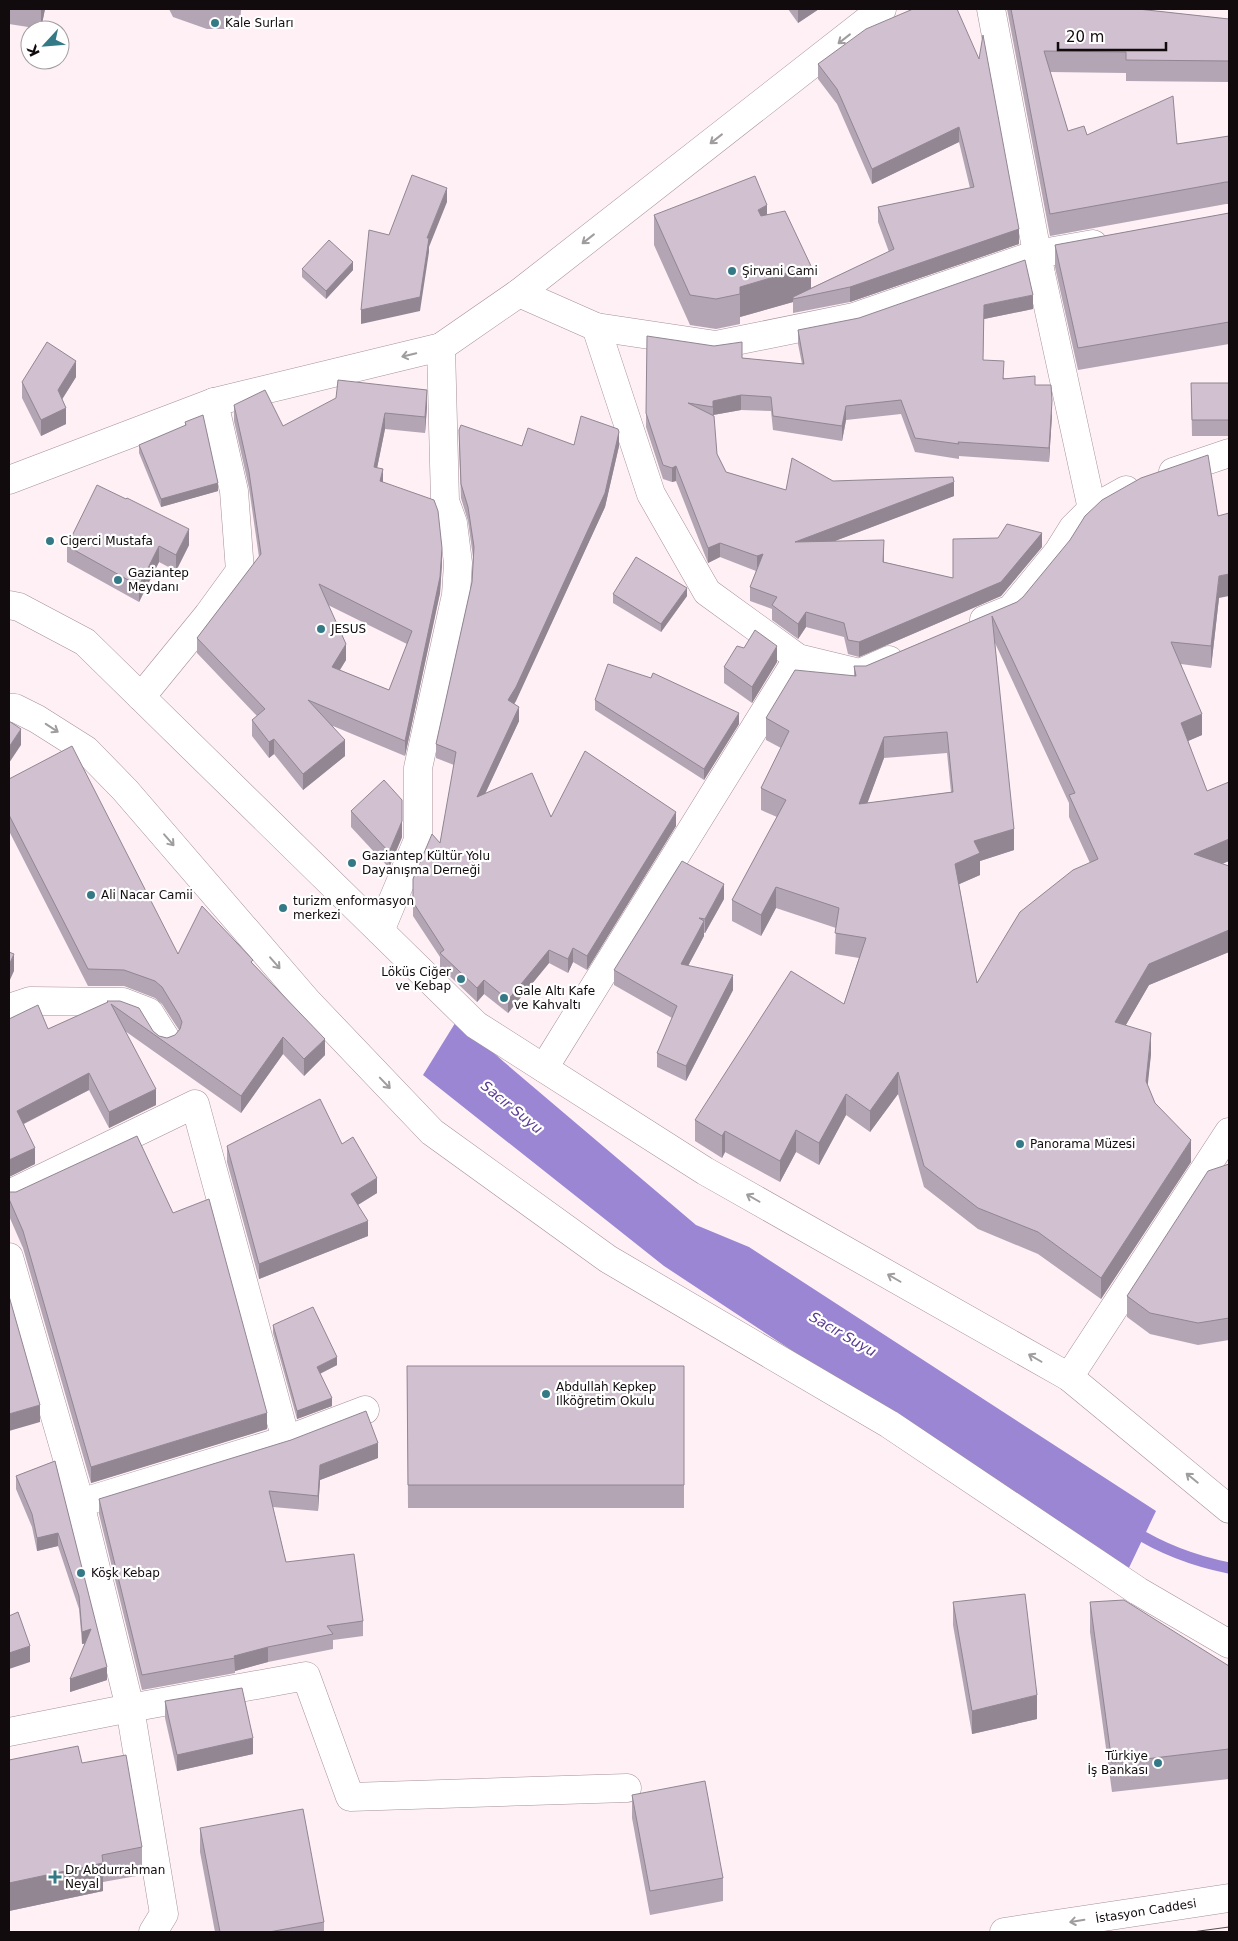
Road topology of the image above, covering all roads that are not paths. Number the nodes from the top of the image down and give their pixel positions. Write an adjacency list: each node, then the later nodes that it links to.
1 (882, 9): 5 (street, one-way to 5)
2 (991, 9): 4 (street)
3 (1114, 240): 4 (street)
4 (1037, 254): 6 (street); 11 (street)
5 (519, 293): 6 (street); 7 (street)
6 (596, 327): 15 (street)
7 (441, 347): 8 (street, one-way to 8); 18 (street)
8 (214, 402): 10 (street); 16 (street)
9 (1229, 453): 11 (street)
10 (9, 480)
11 (1092, 509): 13 (street)
12 (9, 605): 16 (street)
13 (958, 631)
14 (913, 650): 15 (street)
15 (798, 658): 21 (street)
16 (141, 697): 18 (street)
17 (9, 708): 30 (street, one-way to 30)
18 (380, 931): 21 (street)
19 (9, 1008): 20 (street)
20 (166, 1040)
21 (544, 1068): 25 (street, one-way to 21)
22 (1229, 1132): 25 (street)
23 (9, 1194): 27 (street)
24 (9, 1256): 28 (street)
25 (1069, 1377): 29 (street, one-way to 25)
26 (365, 1410): 27 (street)
27 (286, 1440): 28 (street)
28 (80, 1502): 31 (street)
29 (1229, 1510)
30 (1229, 1644)
31 (130, 1708): 32 (street); 33 (street); 35 (street)
32 (9, 1732)
33 (627, 1788)
34 (1229, 1898): 36 (street, İstasyon Caddesi, one-way to 36)
35 (153, 1932)
36 (1004, 1932)

